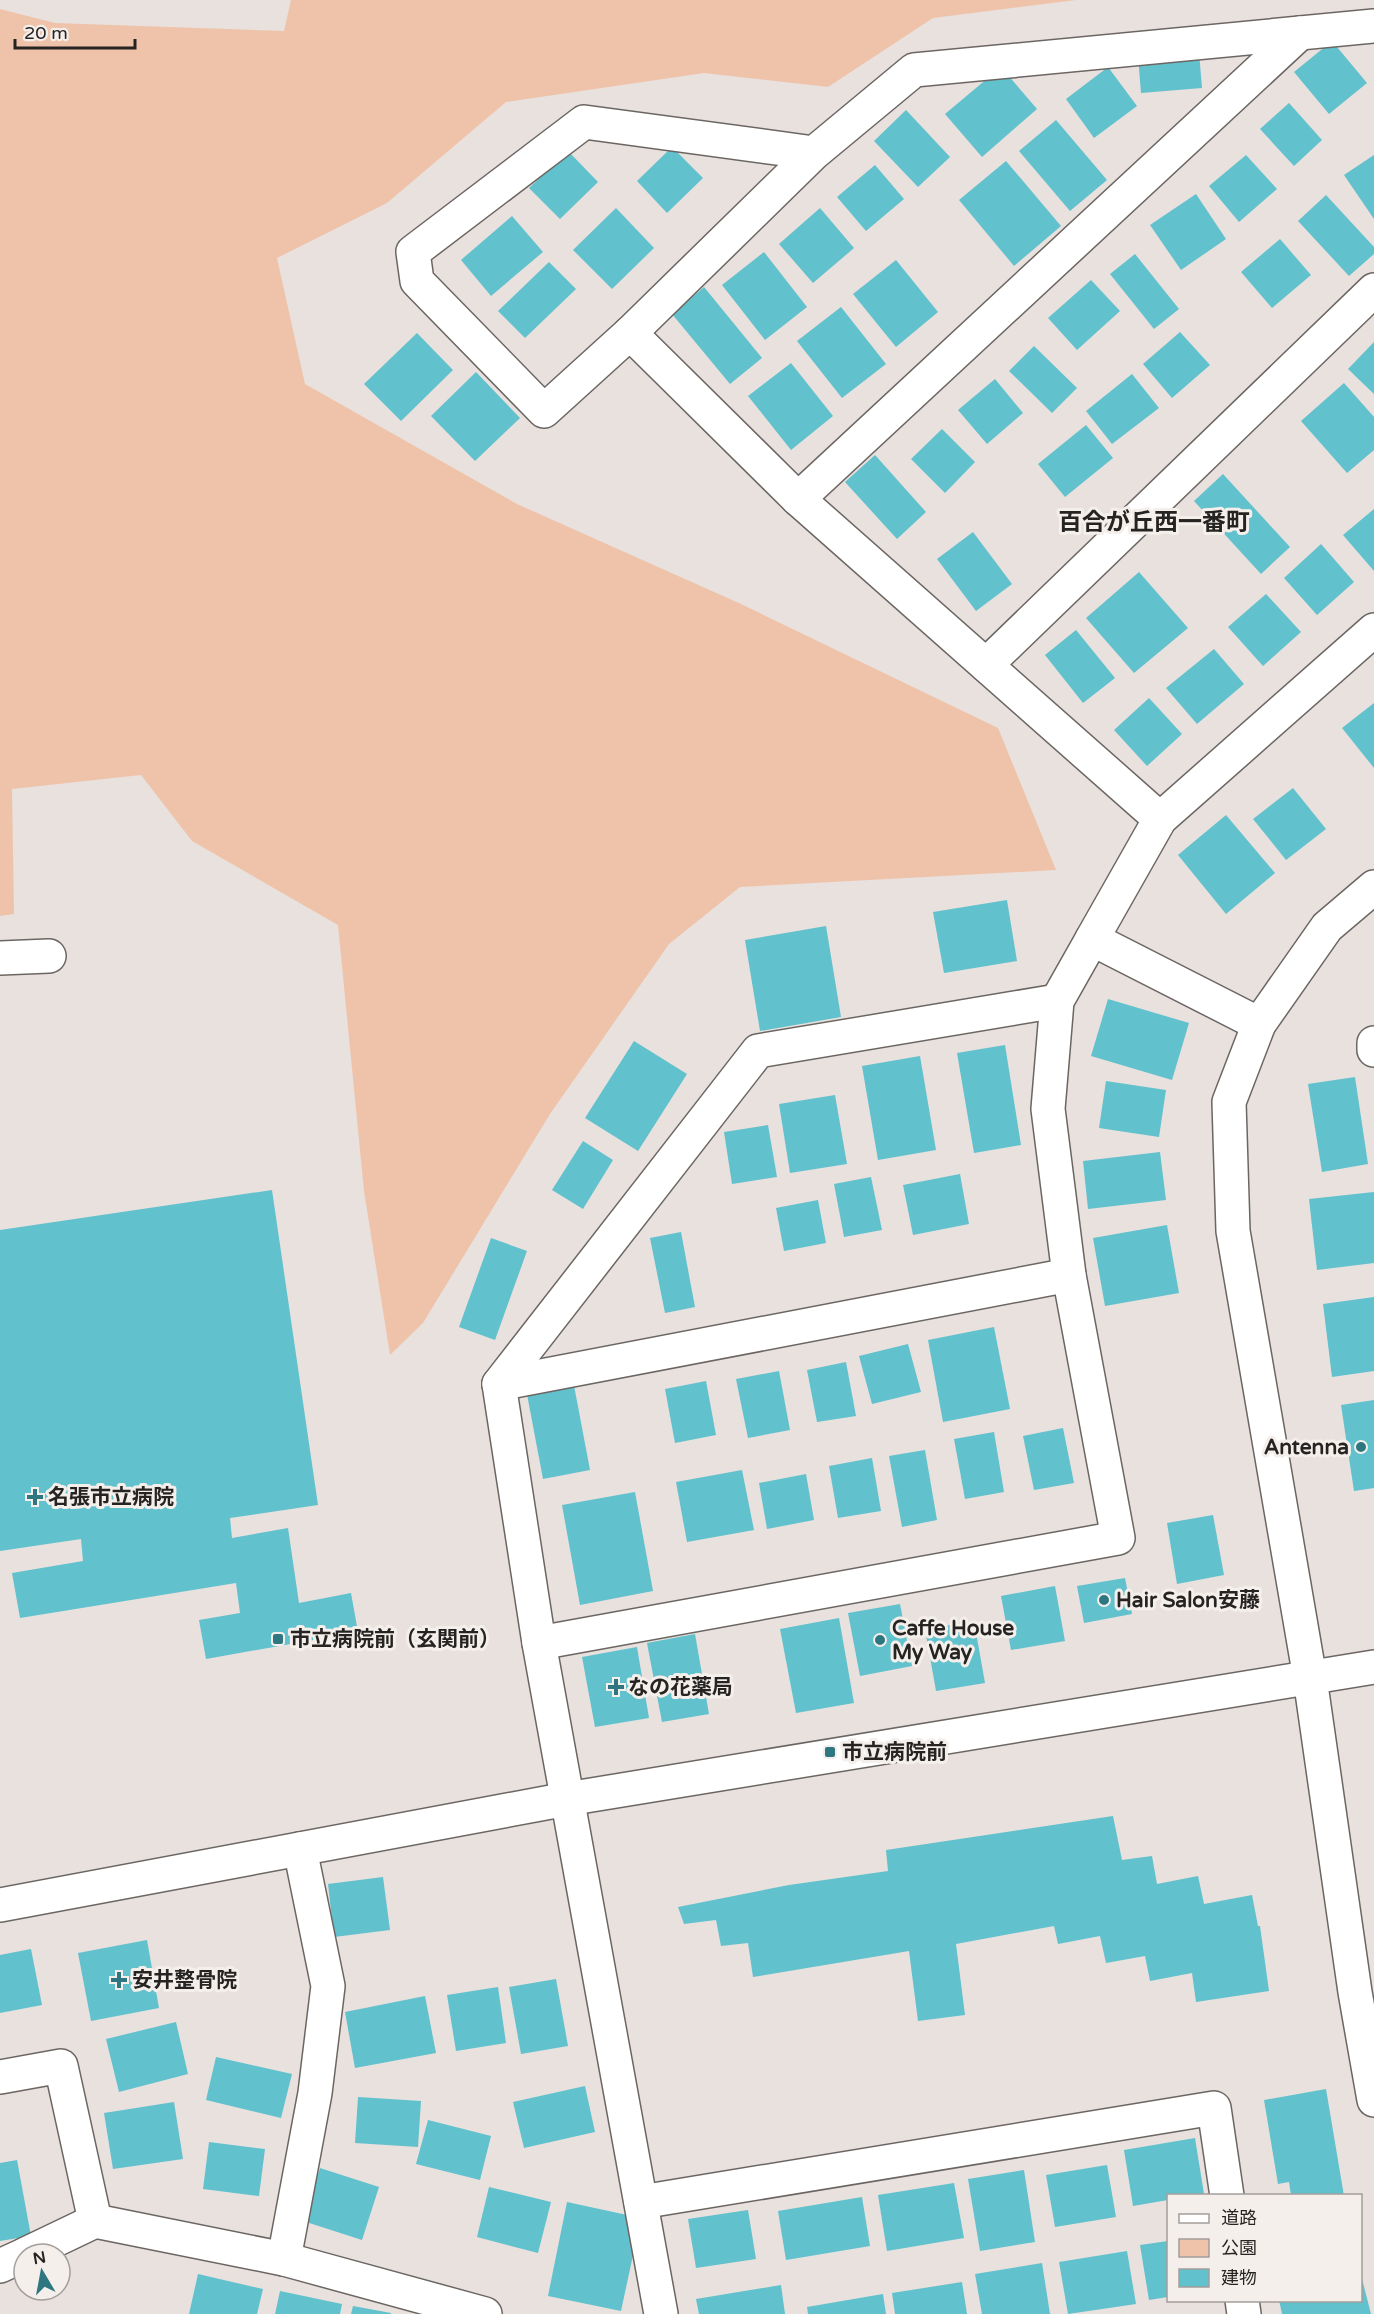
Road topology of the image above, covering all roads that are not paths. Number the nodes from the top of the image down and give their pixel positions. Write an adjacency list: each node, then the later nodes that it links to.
1 (1374, 26): 2 (street)
2 (1300, 33): 3 (street); 6 (street)
3 (814, 153): 5 (street); 5 (street)
4 (1374, 290): 8 (street)
5 (630, 333): 6 (street)
6 (798, 499): 8 (street)
7 (1374, 630): 9 (street)
8 (986, 665): 9 (street)
9 (1160, 819): 11 (street)
10 (1374, 887): 15 (street)
11 (1092, 939): 14 (street); 15 (street)
12 (49, 956): 13 (street)
13 (0, 958)
14 (1057, 1001): 18 (street); 19 (street)
15 (1259, 1023): 22 (street)
16 (1374, 1043): 17 (street)
17 (1374, 1050)
18 (1069, 1275): 19 (street); 20 (street)
19 (499, 1384): 20 (street)
20 (539, 1643): 23 (street)
21 (1374, 1667): 22 (street)
22 (1310, 1678): 23 (street); 26 (street)
23 (567, 1800): 24 (street); 30 (street)
24 (300, 1849): 25 (street); 33 (street)
25 (0, 1905)
26 (1364, 1990): 28 (street)
27 (0, 2077): 31 (street)
28 (1374, 2100)
29 (1227, 2194): 30 (street)
30 (641, 2202): 35 (street)
31 (94, 2221): 32 (street); 33 (street)
32 (50, 2242)
33 (284, 2259): 34 (street)
34 (485, 2314)
35 (661, 2314)

